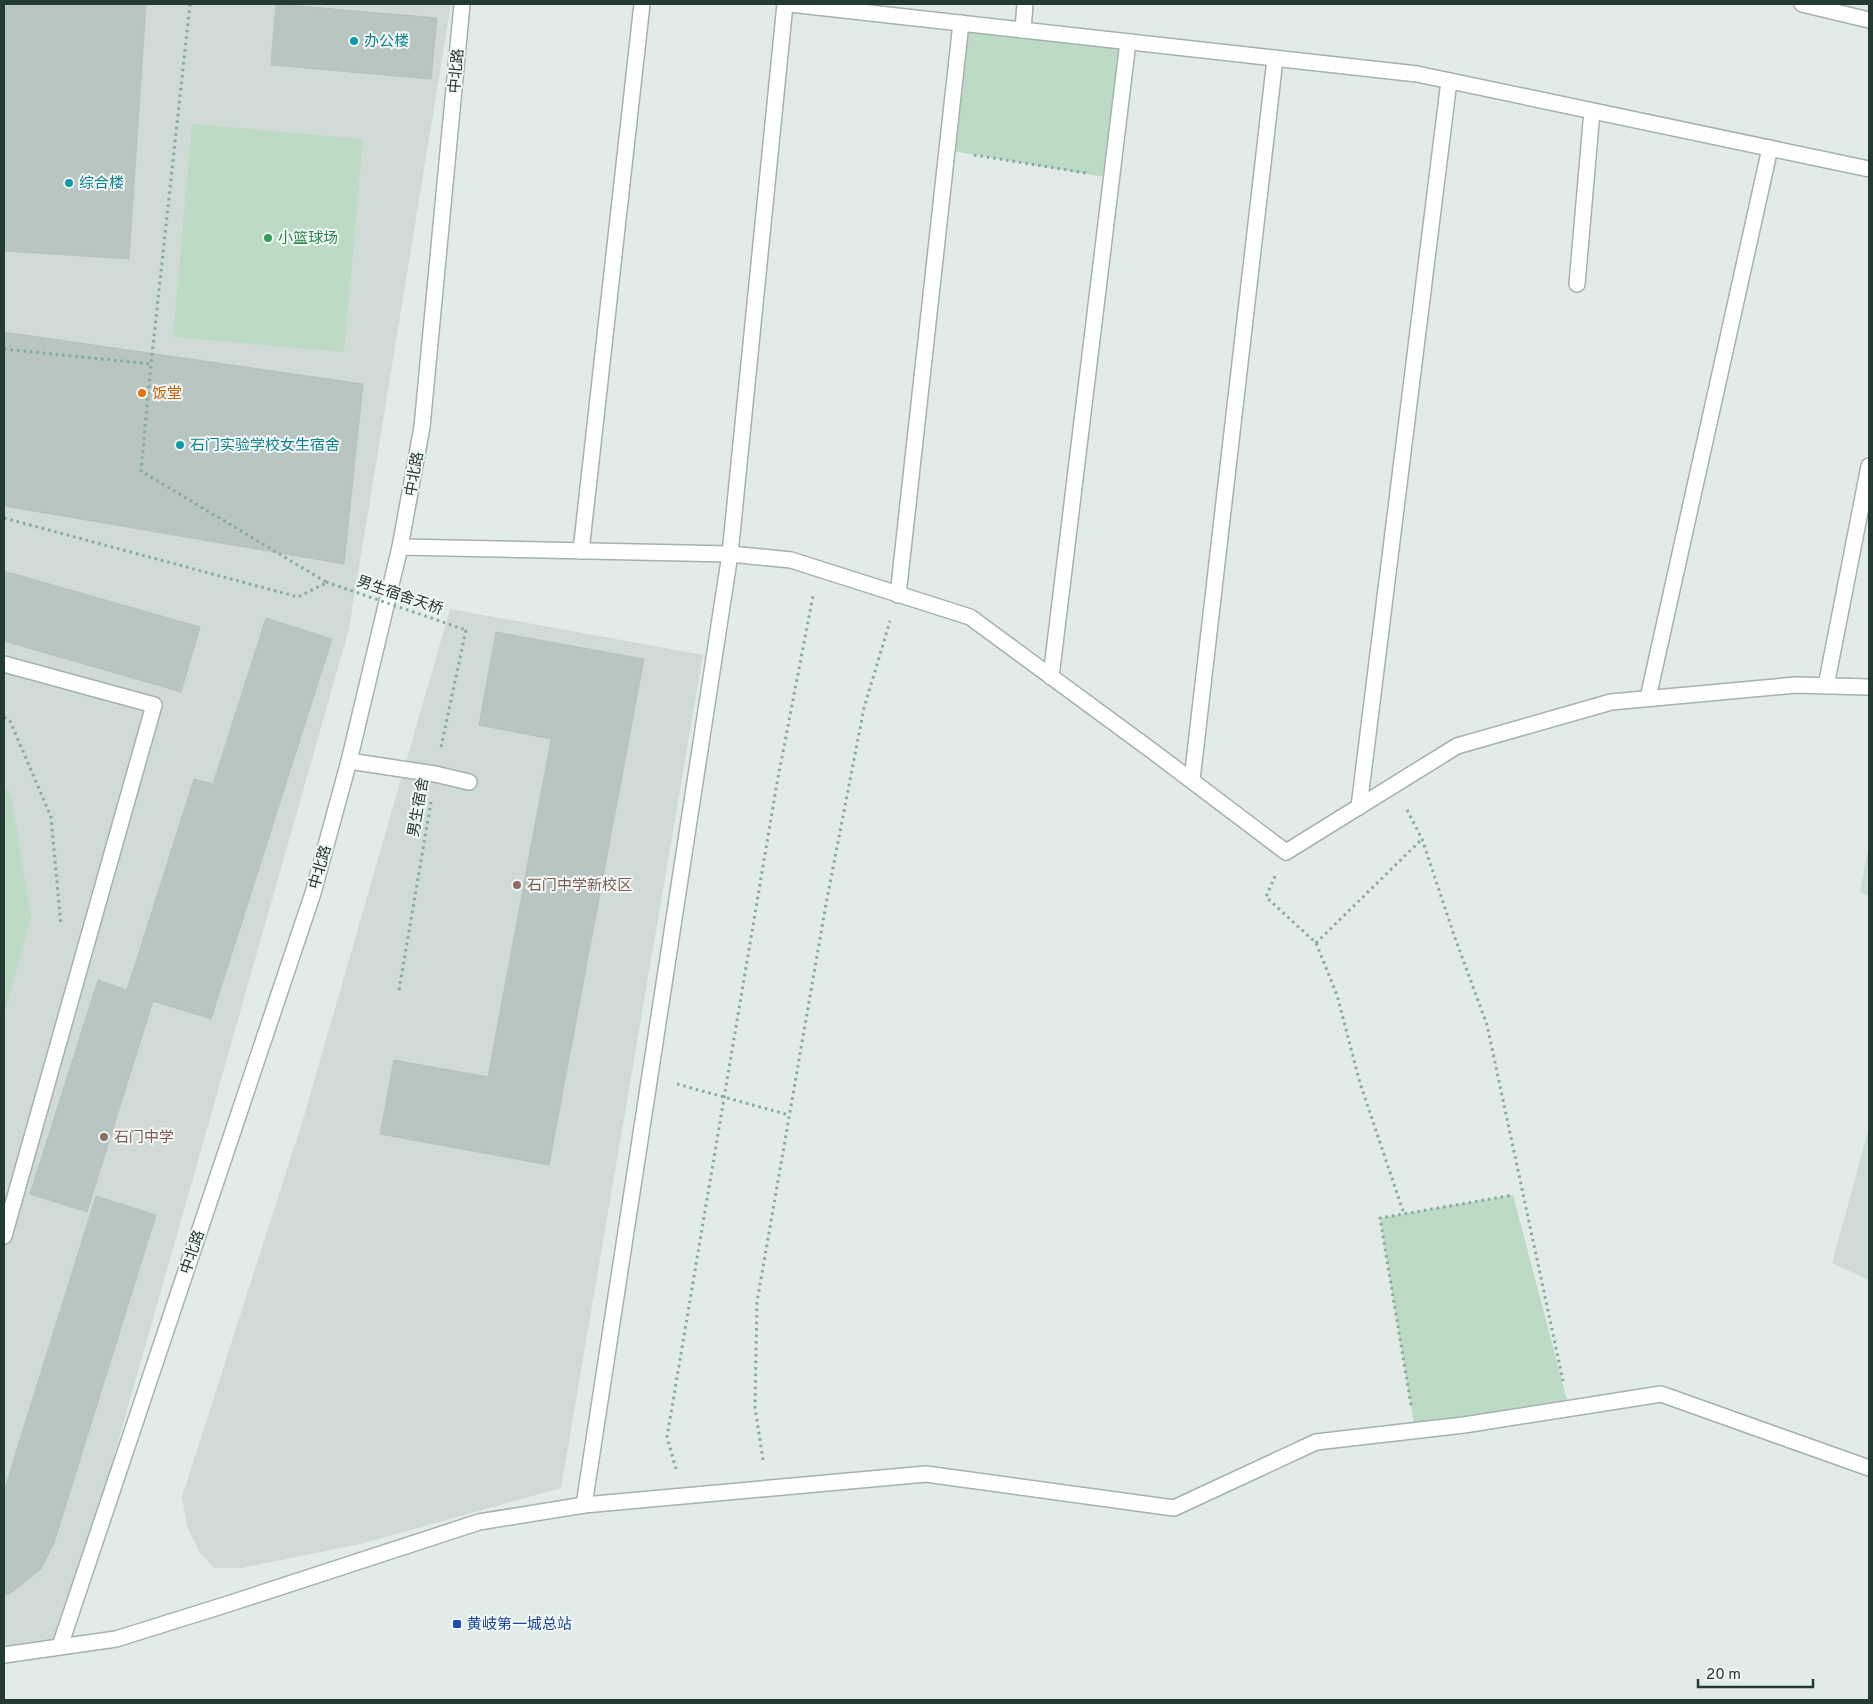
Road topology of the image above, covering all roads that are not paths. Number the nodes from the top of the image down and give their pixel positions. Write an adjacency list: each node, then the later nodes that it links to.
1 (462, 4): 18 (street, 中北路)
2 (642, 4): 19 (street)
3 (785, 4): 20 (street)
4 (790, 4): 8 (street)
5 (1025, 4): 9 (street)
6 (1802, 4): 7 (street)
7 (1869, 20)
8 (961, 23): 9 (street); 21 (street)
9 (1024, 30): 10 (street)
10 (1128, 42): 11 (street); 23 (street)
11 (1275, 58): 12 (street); 28 (street)
12 (1449, 81): 13 (street); 30 (street)
13 (1592, 111): 14 (street); 16 (street)
14 (1770, 148): 15 (street); 26 (street)
15 (1869, 169)
16 (1576, 284)
17 (1869, 466): 24 (street)
18 (400, 547): 19 (street); 27 (street, 中北路)
19 (581, 551): 20 (street)
20 (730, 554): 21 (street); 33 (street)
21 (898, 594): 23 (street)
22 (4, 664): 31 (street)
23 (1051, 677): 28 (street)
24 (1826, 686): 25 (street); 26 (street)
25 (1869, 687)
26 (1648, 698): 30 (street)
27 (349, 761): 29 (street); 34 (street, 中北路)
28 (1192, 780): 30 (street)
29 (470, 782)
30 (1359, 807)
31 (4, 1236)
32 (1869, 1468): 33 (street)
33 (584, 1505): 34 (street)
34 (60, 1646): 35 (street)
35 (4, 1655)

